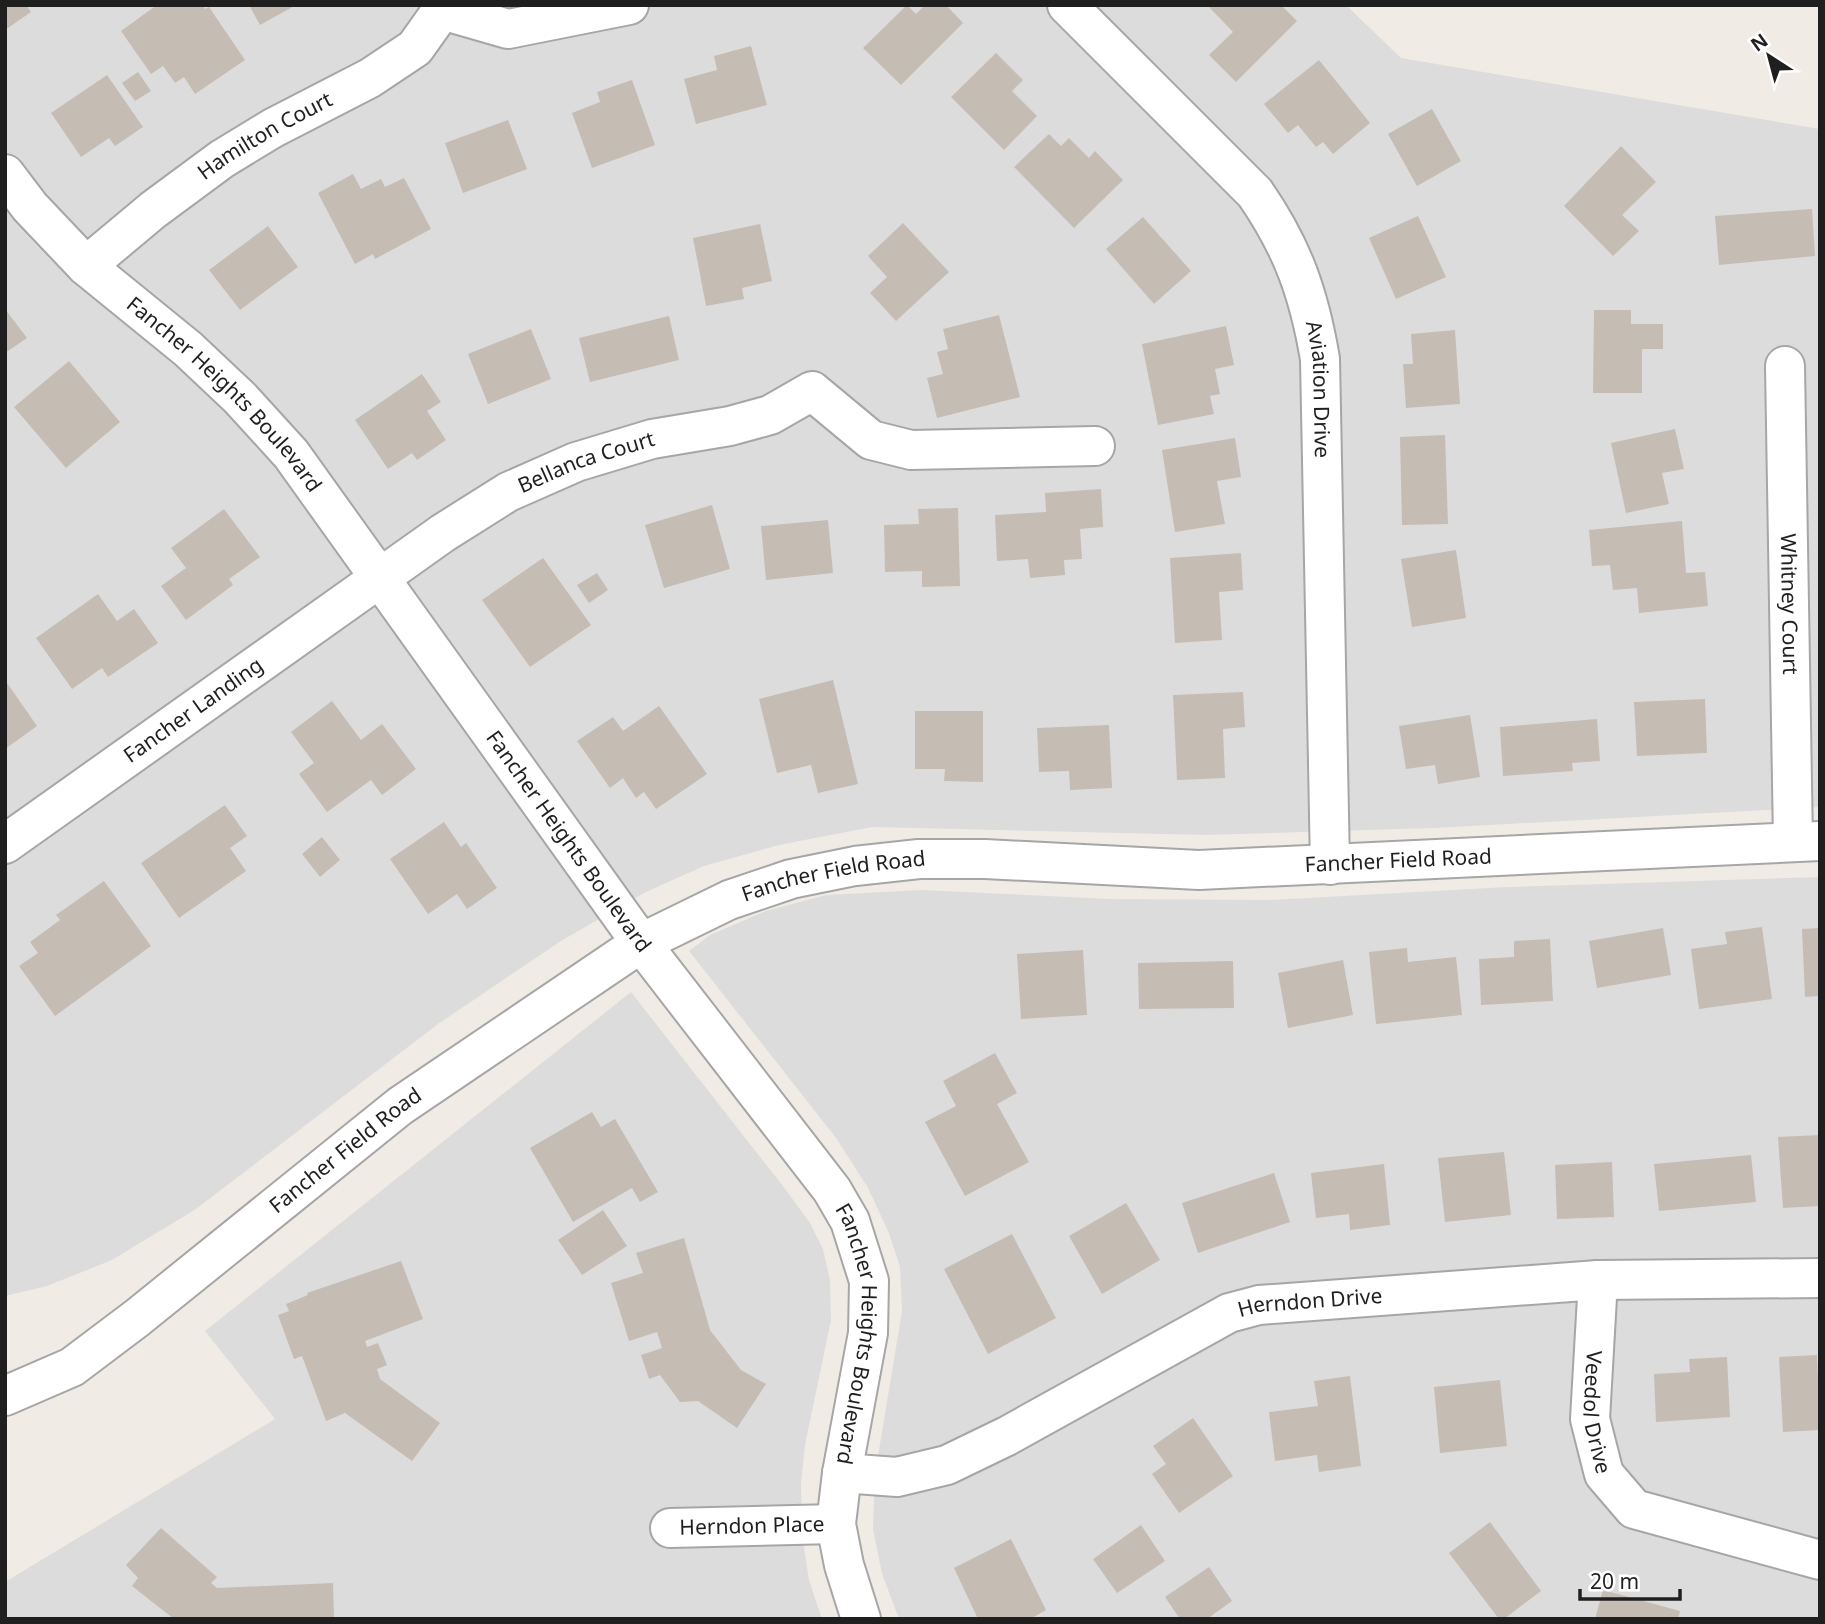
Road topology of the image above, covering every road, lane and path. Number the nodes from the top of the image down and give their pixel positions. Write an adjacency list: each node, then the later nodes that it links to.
1 (629, 5): 4 (street, Hamilton Court)
2 (1067, 5): 10 (street, Aviation Drive)
3 (5, 174): 4 (street, Fancher Heights Boulevard)
4 (86, 266): 7 (street, Fancher Heights Boulevard)
5 (1785, 366): 8 (street, Whitney Court)
6 (1095, 446): 7 (street, Bellanca Court)
7 (382, 577): 9 (street, Fancher Landing); 11 (street, Fancher Heights Boulevard)
8 (1806, 842): 10 (street, Fancher Field Road)
9 (5, 844)
10 (1330, 865): 11 (street, Fancher Field Road)
11 (641, 943): 14 (street, Fancher Field Road); 15 (street, Fancher Heights Boulevard)
12 (1820, 1278): 13 (street, Herndon Drive)
13 (1598, 1280): 15 (street, Herndon Drive); 18 (street, Veedol Drive)
14 (5, 1396)
15 (842, 1473): 16 (street, Fancher Heights Boulevard)
16 (836, 1524): 17 (street, Herndon Place); 19 (street, Fancher Heights Boulevard)
17 (670, 1528)
18 (1820, 1560)
19 (862, 1619)

